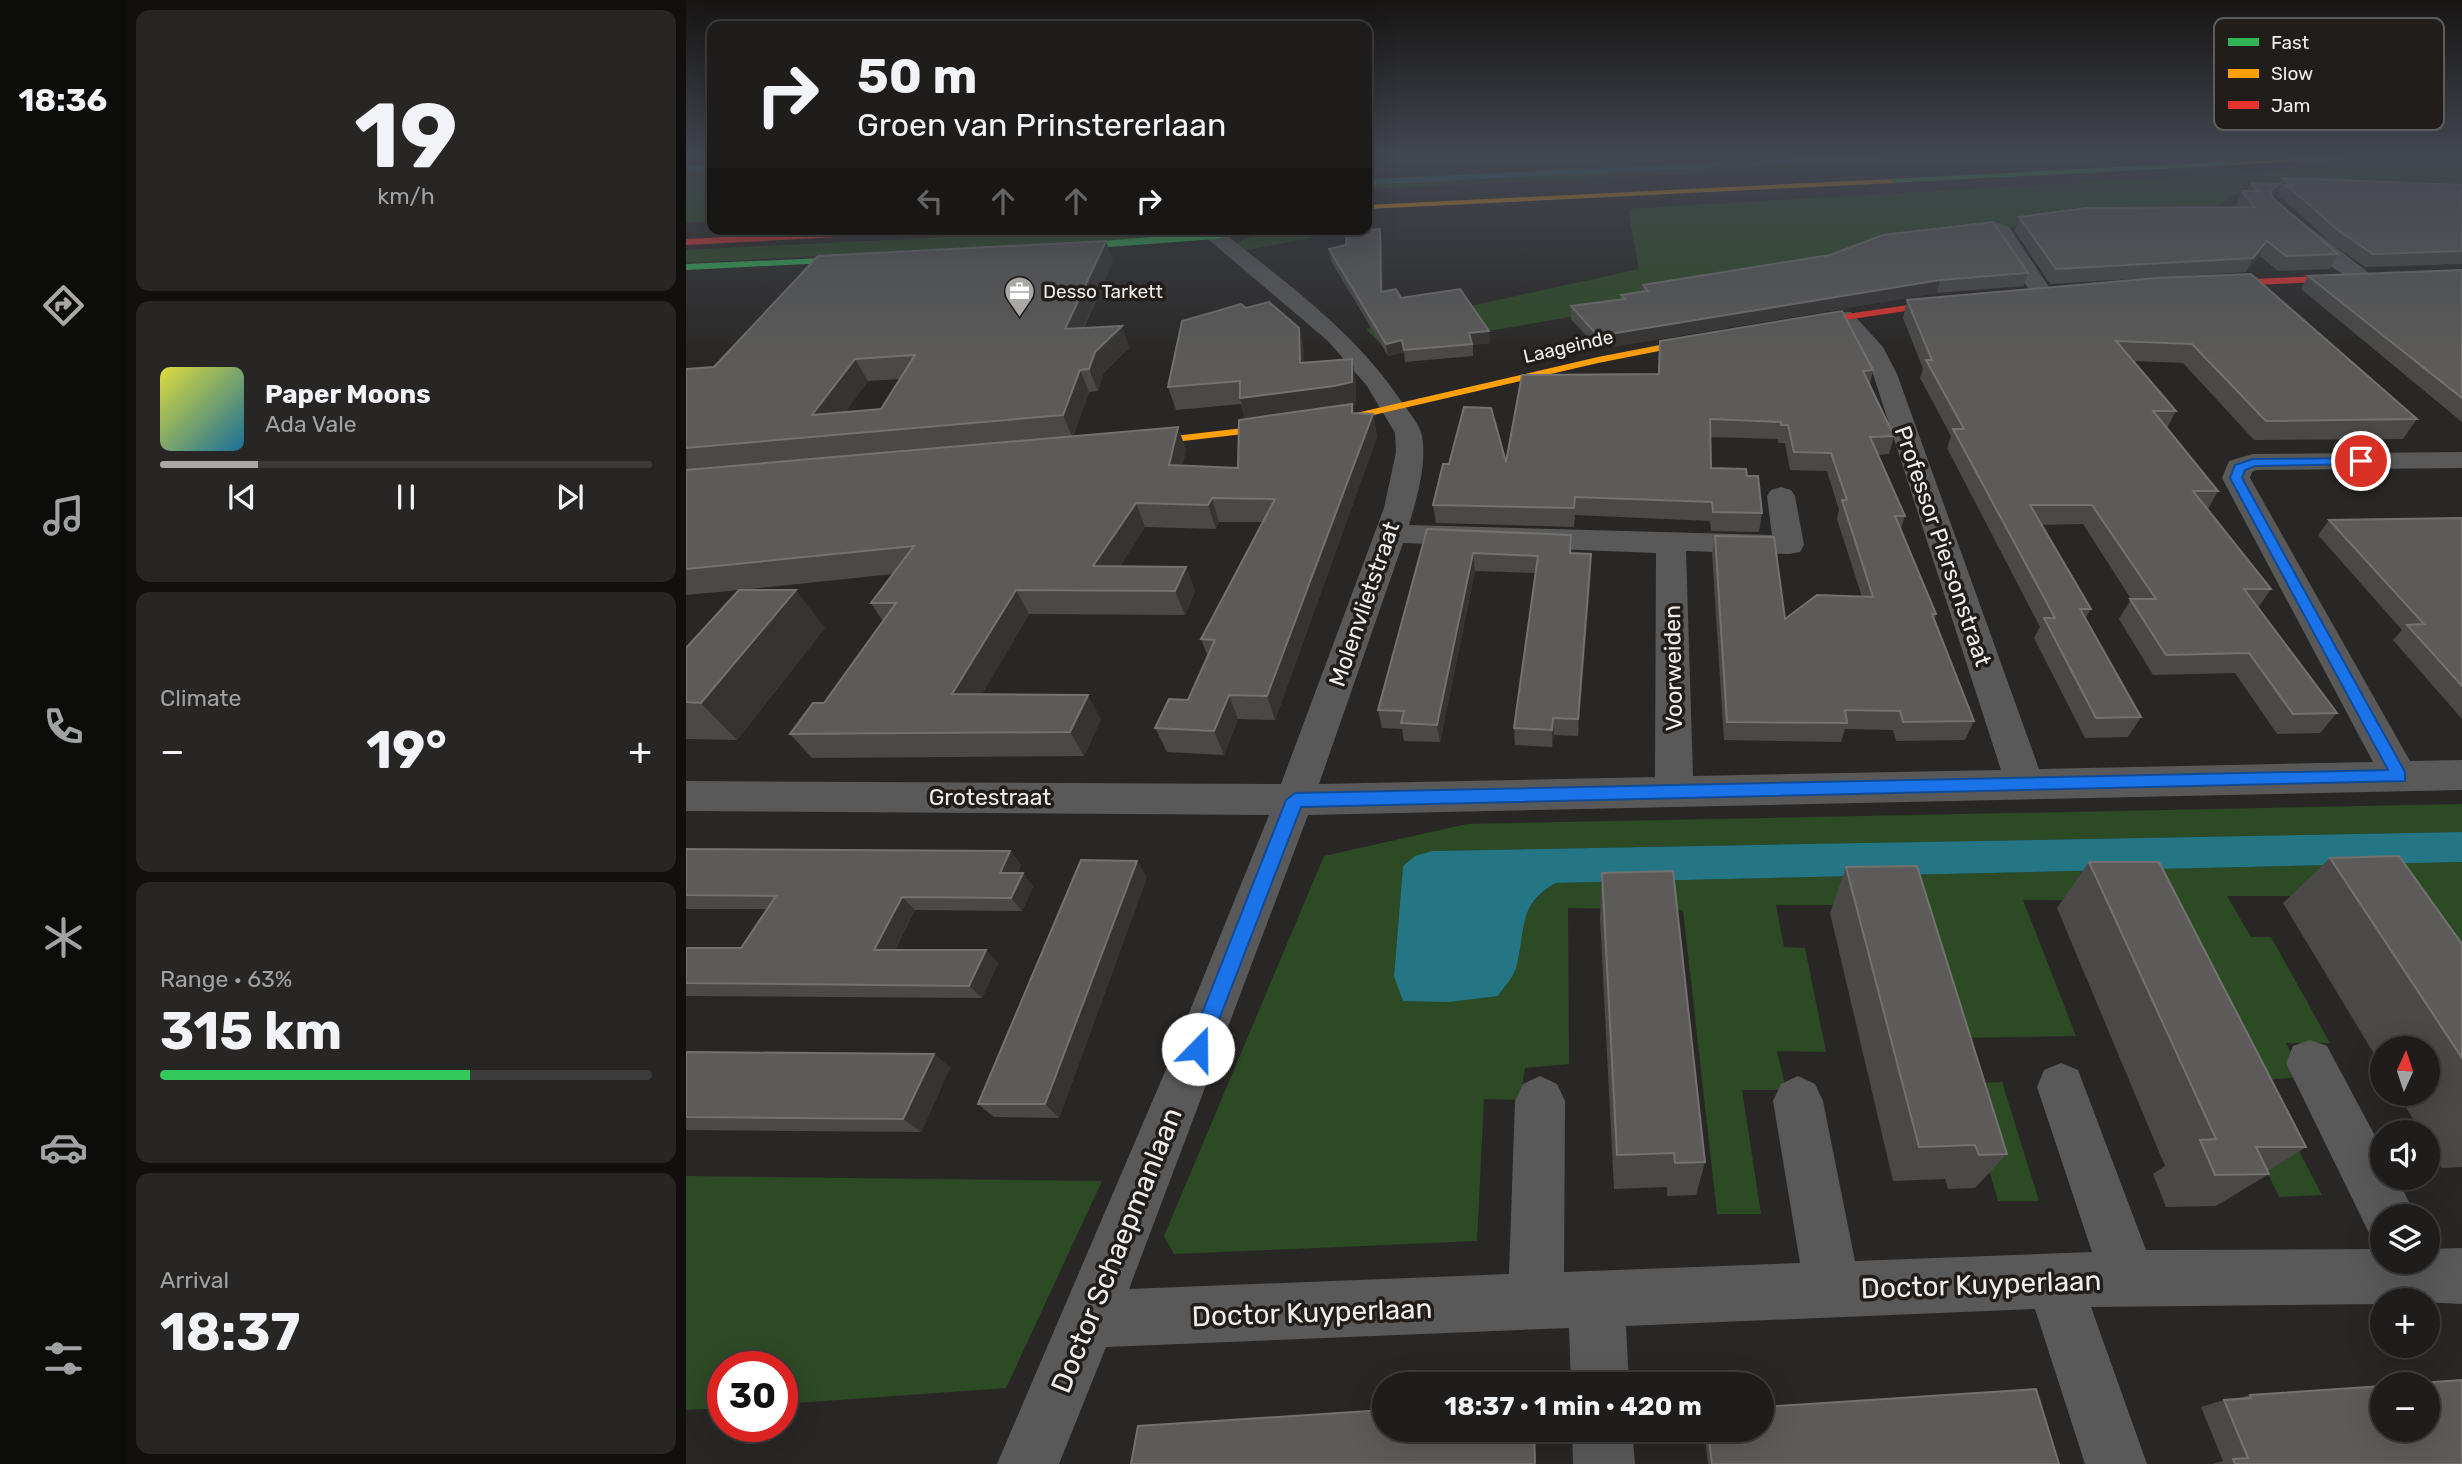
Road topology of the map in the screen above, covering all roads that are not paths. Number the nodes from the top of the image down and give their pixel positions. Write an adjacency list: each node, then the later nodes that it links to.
1 (2296, 225): 13 (street)
2 (1996, 228): 15 (street)
3 (707, 230): 4 (main road)
4 (686, 231)
5 (820, 235): 8 (main road)
6 (1223, 235): 7 (main road)
7 (1216, 236): 9 (main road); 21 (street, Molenvlietstraat)
8 (686, 242)
9 (1044, 248)
10 (879, 257): 11 (main road)
11 (686, 267)
12 (2462, 273): 13 (main road)
13 (2362, 277): 14 (main road)
14 (2184, 285)
15 (2048, 293): 16 (main road)
16 (2018, 295)
17 (1971, 299): 18 (main road)
18 (1843, 317): 19 (main road); 29 (street, Professor Piersonstraat)
19 (1776, 328)
20 (1721, 337): 21 (main road, Laageinde)
21 (1393, 407): 22 (main road, Laageinde); 25 (street, Molenvlietstraat)
22 (1116, 445)
23 (2462, 460): 28 (street)
24 (1781, 496): 26 (street)
25 (1390, 533): 26 (street); 32 (street, Molenvlietstraat)
26 (1671, 544): 30 (street, Voorweiden)
27 (2462, 775): 28 (street, Grotestraat)
28 (2399, 776): 29 (street, Grotestraat)
29 (2025, 785): 30 (street, Grotestraat)
30 (1675, 792): 32 (street, Grotestraat)
31 (686, 796): 32 (street, Grotestraat)
32 (1295, 800): 44 (street, Doctor Schaepmanlaan)
33 (2310, 1063): 37 (street)
34 (2061, 1087): 39 (street, Doctor Kuyperlaan)
35 (1540, 1101): 43 (street)
36 (1798, 1101): 41 (street, Doctor Kuyperlaan)
37 (2383, 1204)
38 (2370, 1272): 39 (street, Doctor Kuyperlaan)
39 (2129, 1278): 40 (street, Doctor Kuyperlaan)
40 (2054, 1282): 41 (street, Doctor Kuyperlaan); 49 (street)
41 (1833, 1291): 42 (street, Doctor Kuyperlaan)
42 (1596, 1300): 43 (street, Doctor Kuyperlaan); 45 (street)
43 (1536, 1302): 44 (street, Doctor Kuyperlaan)
44 (1088, 1319): 47 (street, Doctor Schaepmanlaan)
45 (1599, 1372)
46 (1603, 1442): 48 (street)
47 (1028, 1464)
48 (1604, 1464)
49 (2116, 1464)

